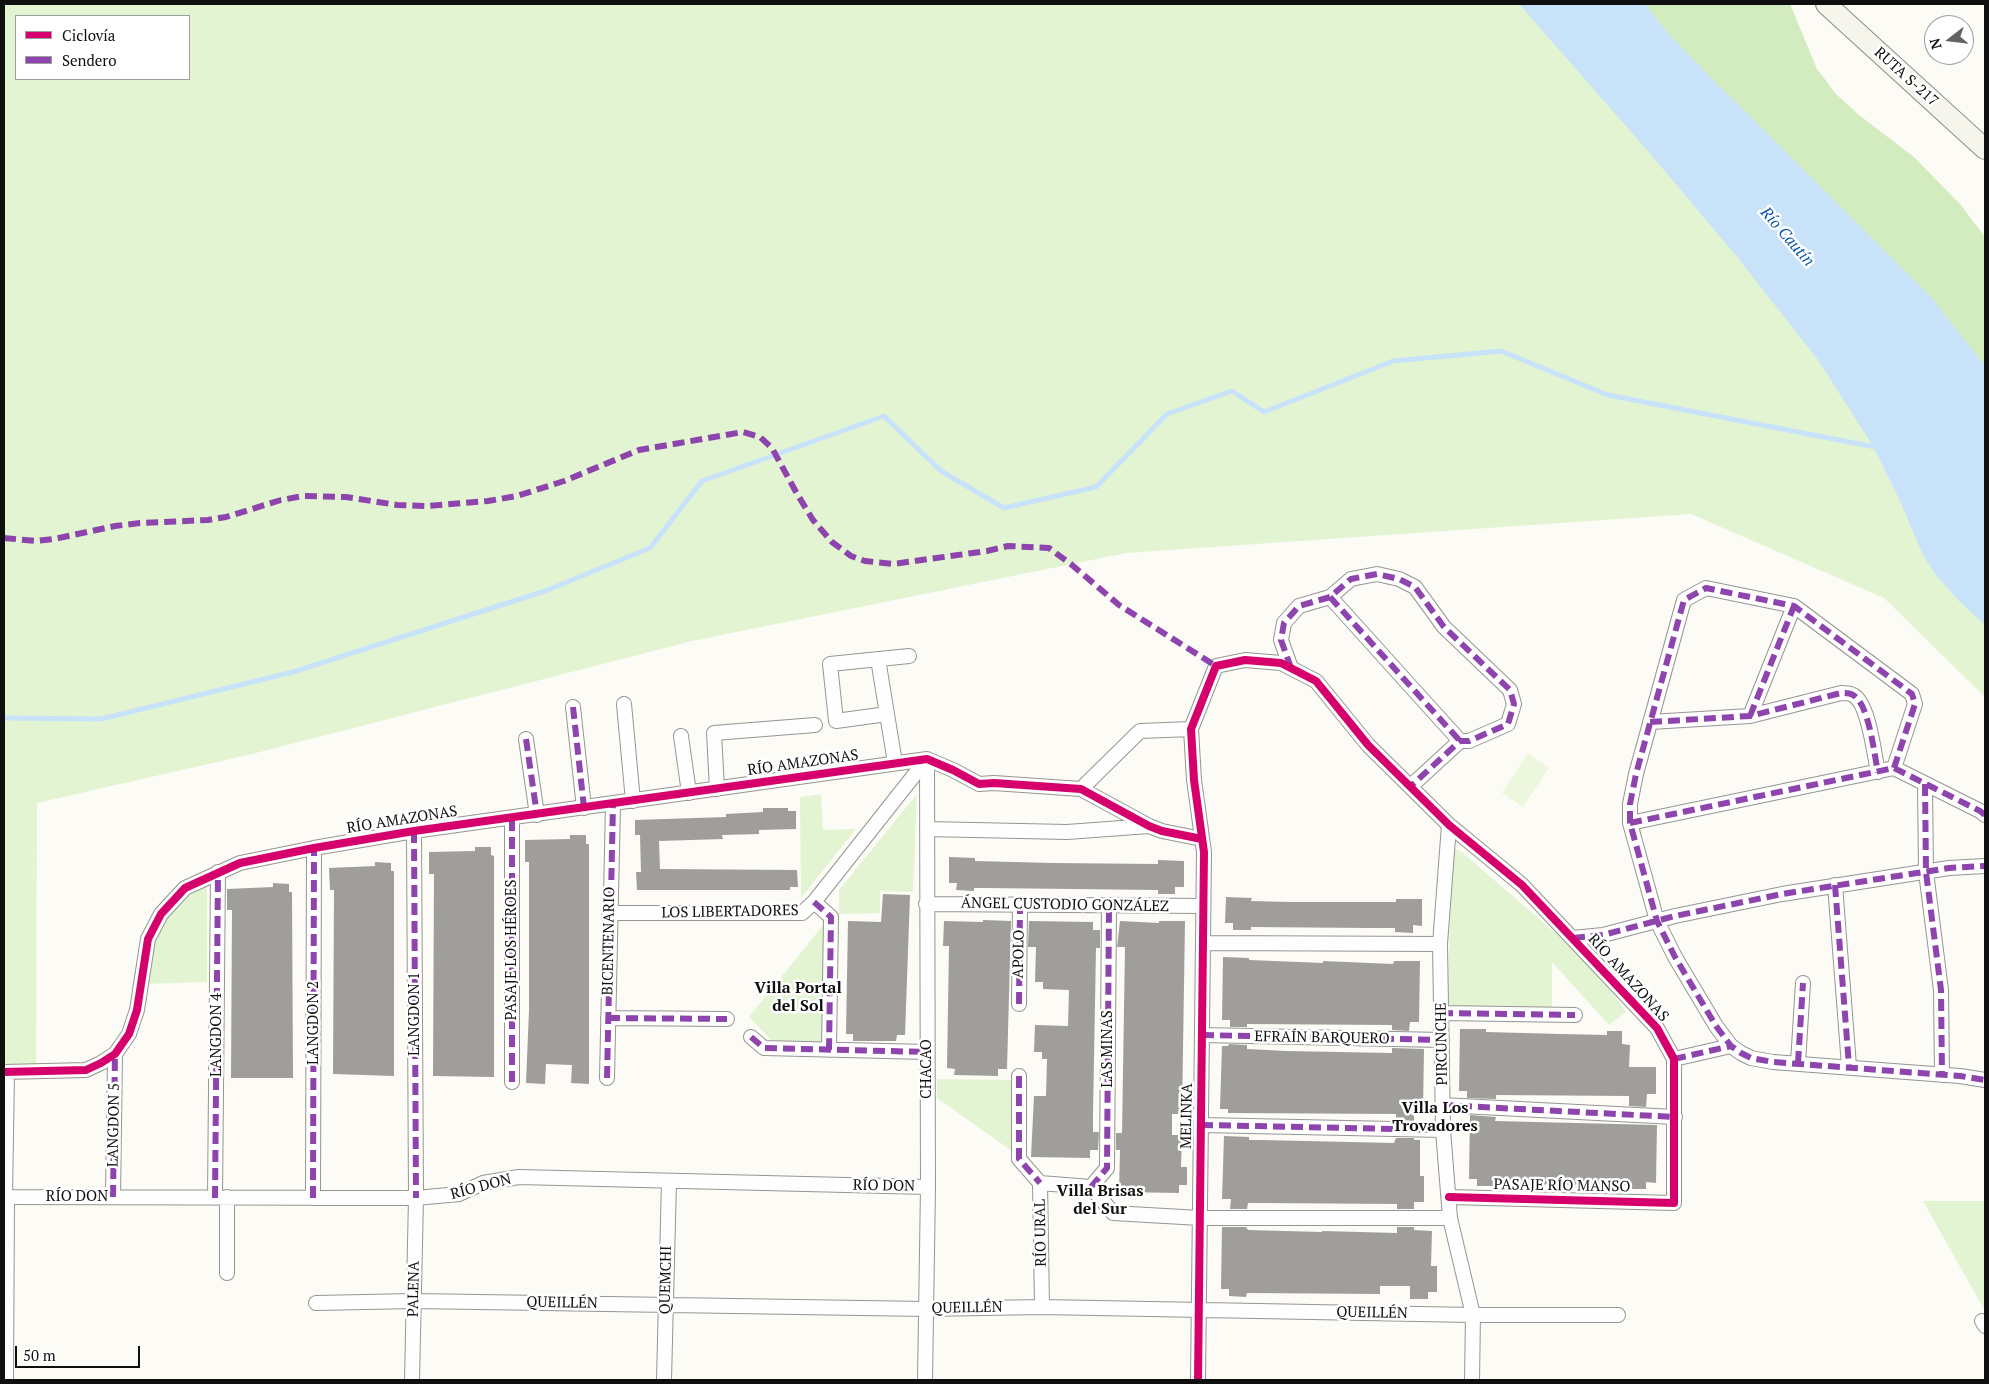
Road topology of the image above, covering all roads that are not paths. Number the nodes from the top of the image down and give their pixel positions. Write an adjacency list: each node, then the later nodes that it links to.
1 (1826, 4): 2 (main road, RUTA S-217)
2 (1985, 149)
3 (1330, 597): 7 (street); 17 (street); 17 (street)
4 (1794, 606): 11 (street); 12 (street); 20 (street)
5 (910, 656): 6 (street)
6 (878, 659): 10 (street); 10 (street)
7 (1290, 668): 14 (street, RÍO AMAZONAS); 23 (street, RÍO AMAZONAS)
8 (624, 704): 27 (street)
9 (573, 707): 29 (street)
10 (887, 714): 19 (street)
11 (1750, 716): 12 (street); 21 (street)
12 (1650, 722): 33 (street)
13 (815, 725): 24 (street)
14 (1190, 729): 25 (street); 38 (street, MELINKA)
15 (682, 736): 26 (street)
16 (526, 739): 30 (street)
17 (1460, 741): 23 (street)
18 (927, 758): 19 (street, RÍO AMAZONAS); 25 (street); 36 (street, CHACAO); 44 (street, LOS LIBERTADORES)
19 (895, 763): 24 (street, RÍO AMAZONAS)
20 (1894, 768): 21 (street); 22 (street)
21 (1878, 772): 33 (street)
22 (1925, 784): 31 (street); 42 (street)
23 (1411, 786): 34 (street, RÍO AMAZONAS)
24 (717, 789): 26 (street, RÍO AMAZONAS)
25 (1081, 789): 35 (street)
26 (689, 793): 27 (street, RÍO AMAZONAS)
27 (633, 801): 28 (street, RÍO AMAZONAS)
28 (612, 804): 29 (street, RÍO AMAZONAS); 49 (street, BICENTENARIO)
29 (584, 808): 30 (street, RÍO AMAZONAS)
30 (537, 815): 32 (street, RÍO AMAZONAS)
31 (1985, 815)
32 (512, 819): 37 (street, RÍO AMAZONAS); 75 (street, PASAJE LOS HÉROES)
33 (1630, 823): 50 (street)
34 (1449, 825): 51 (street, RÍO AMAZONAS); 53 (street, PIRCUNCHE)
35 (1149, 826): 36 (street); 38 (street)
36 (927, 829): 45 (street, CHACAO)
37 (414, 831): 39 (street, RÍO AMAZONAS); 89 (street, LANGDON 1)
38 (1203, 846): 48 (street, MELINKA)
39 (314, 848): 41 (street, RÍO AMAZONAS); 88 (street, LANGDON 2)
40 (1985, 866): 42 (street)
41 (218, 872): 66 (street, RÍO AMAZONAS); 86 (street, LANGDON 4)
42 (1926, 872): 43 (street); 71 (street)
43 (1835, 884): 50 (street); 69 (street)
44 (814, 902): 49 (street, LOS LIBERTADORES); 64 (street)
45 (926, 904): 46 (street, ÁNGEL CUSTODIO GONZÁLEZ); 65 (street, CHACAO)
46 (1020, 904): 47 (street, ÁNGEL CUSTODIO GONZÁLEZ); 55 (street, APOLO)
47 (1109, 905): 48 (street, ÁNGEL CUSTODIO GONZÁLEZ); 83 (street, LAS MINAS)
48 (1204, 906): 52 (street, MELINKA)
49 (609, 913): 58 (street, BICENTENARIO)
50 (1657, 921): 51 (street); 63 (street)
51 (1573, 938): 67 (street, RÍO AMAZONAS)
52 (1203, 943): 53 (street); 60 (street, MELINKA)
53 (1440, 944): 56 (street, PIRCUNCHE)
54 (1803, 983): 68 (street)
55 (1019, 1004)
56 (1442, 1013): 57 (street); 62 (street, PIRCUNCHE)
57 (1575, 1015)
58 (608, 1018): 59 (street); 73 (street, BICENTENARIO)
59 (727, 1019)
60 (1202, 1035): 62 (street, EFRAÍN BARQUERO); 78 (street, MELINKA)
61 (751, 1036): 64 (street)
62 (1442, 1040): 76 (street, PIRCUNCHE)
63 (1731, 1046): 67 (street); 68 (street)
64 (829, 1050): 65 (street)
65 (927, 1052): 82 (street, CHACAO)
66 (115, 1054): 70 (street, RÍO AMAZONAS); 85 (street, LANGDON 5)
67 (1674, 1059): 77 (street, RÍO AMAZONAS)
68 (1798, 1063): 69 (street)
69 (1849, 1066): 71 (street)
70 (5, 1072): 84 (street)
71 (1942, 1075): 74 (street)
72 (1020, 1076): 81 (street, RÍO URAL)
73 (607, 1078)
74 (1985, 1080)
75 (512, 1082)
76 (1442, 1105): 77 (street); 79 (street, PIRCUNCHE)
77 (1675, 1118): 90 (street, RÍO AMAZONAS)
78 (1201, 1125): 79 (street); 91 (street, MELINKA)
79 (1443, 1130): 87 (street, PIRCUNCHE)
80 (668, 1181): 82 (street, RÍO DON); 89 (street, RÍO DON); 96 (street, QUEMCHI)
81 (1040, 1183): 83 (street); 97 (street, RÍO URAL)
82 (928, 1187): 98 (street, CHACAO)
83 (1091, 1187): 91 (street)
84 (4, 1197): 85 (street, RÍO DON); 102 (street)
85 (113, 1197): 86 (street, RÍO DON)
86 (221, 1197): 88 (street, RÍO DON); 93 (street, LANGDON 4)
87 (1448, 1197): 90 (street, PASAJE RÍO MANSO); 92 (street, PIRCUNCHE)
88 (313, 1198): 89 (street, RÍO DON)
89 (416, 1198): 94 (street, PALENA)
90 (1674, 1203)
91 (1200, 1218): 92 (street); 99 (street, MELINKA)
92 (1450, 1218): 100 (street, PIRCUNCHE)
93 (227, 1273)
94 (414, 1301): 95 (street, QUEILLÉN); 96 (street, QUEILLÉN); 103 (street, PALENA)
95 (316, 1303)
96 (666, 1304): 98 (street, QUEILLÉN); 104 (street, QUEMCHI)
97 (1042, 1307): 98 (street, QUEILLÉN); 99 (street, QUEILLÉN)
98 (926, 1309): 105 (street, CHACAO)
99 (1199, 1309): 100 (street, QUEILLÉN); 106 (street, MELINKA)
100 (1473, 1315): 101 (street, QUEILLÉN); 107 (street, PIRCUNCHE)
101 (1618, 1315)
102 (4, 1380)
103 (412, 1380)
104 (664, 1380)
105 (925, 1380)
106 (1198, 1380)
107 (1472, 1380)

